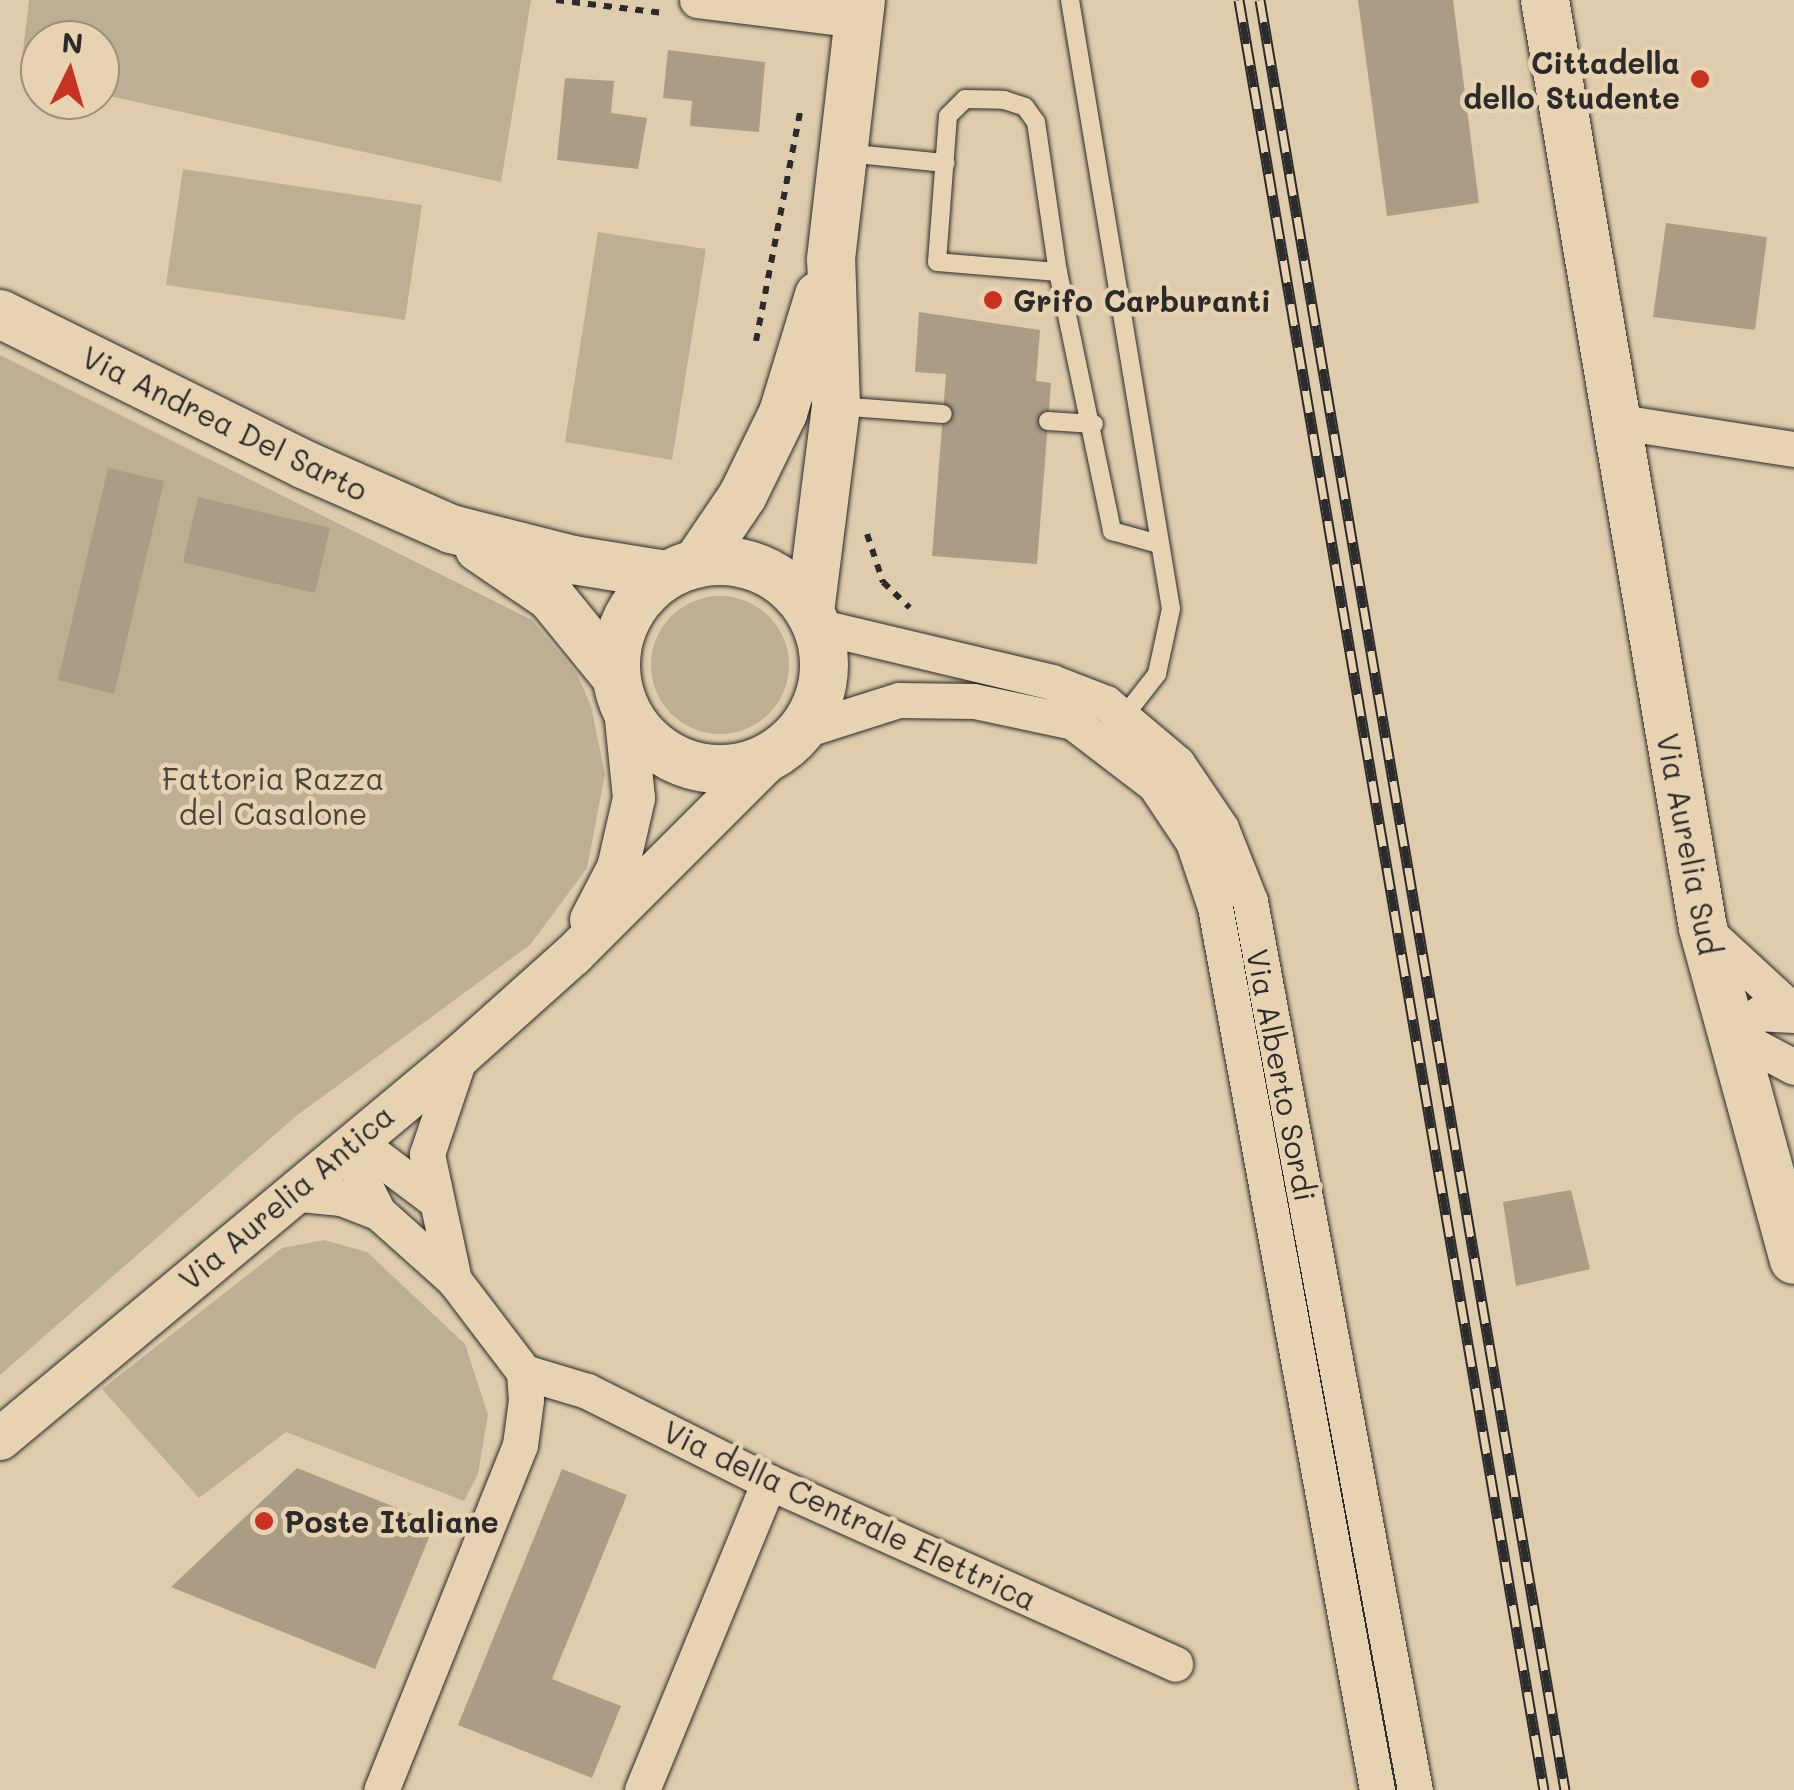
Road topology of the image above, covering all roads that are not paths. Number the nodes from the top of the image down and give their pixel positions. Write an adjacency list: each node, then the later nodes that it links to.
1 (1070, 0): 19 (lane)
2 (1545, 0): 6 (main road)
3 (1570, 0): 6 (main road)
4 (682, 7): 5 (street)
5 (860, 10): 7 (main road, Via Aurelia Antica)
6 (1570, 148): 15 (main road, Via Aurelia Sud)
7 (843, 153): 8 (lane); 9 (main road, Via Aurelia Antica)
8 (945, 163): 10 (lane); 10 (lane)
9 (830, 258): 12 (main road, Via Aurelia Antica); 20 (main road, Via Aurelia Antica)
10 (1058, 272): 16 (lane)
11 (0, 314): 18 (main road, Via Andrea Del Sarto)
12 (836, 406): 13 (lane); 21 (main road, Via Aurelia Antica)
13 (943, 414)
14 (1048, 421): 16 (lane)
15 (1613, 422): 17 (street); 25 (main road, Via Aurelia Sud)
16 (1094, 424): 19 (lane)
17 (1794, 449)
18 (451, 529): 20 (main road, Via Andrea Del Sarto); 22 (main road, Via Andrea Del Sarto)
19 (1160, 544): 23 (lane)
20 (682, 569): 21 (main road); 22 (main road, Via Aurelia Antica)
21 (813, 619): 23 (street, Via Alberto Sordi); 24 (main road, Via Aurelia Antica)
22 (620, 693): 24 (main road); 26 (street, Via Aurelia Antica)
23 (1126, 714): 45 (street, Via Alberto Sordi)
24 (787, 742): 26 (street, Via Aurelia Antica); 44 (street, Via Alberto Sordi)
25 (1703, 928): 27 (street); 28 (main road, Via Aurelia Sud)
26 (573, 955): 29 (street, Via Aurelia Antica)
27 (1794, 1014): 28 (street)
28 (1730, 1033): 30 (street); 31 (main road, Via Aurelia Sud)
29 (460, 1056): 32 (street, Via Aurelia Antica); 34 (street)
30 (1794, 1069): 31 (street)
31 (1755, 1118): 36 (main road, Via Aurelia Sud)
32 (356, 1140): 33 (street, Via Aurelia Antica); 34 (street); 35 (street)
33 (291, 1193): 35 (street); 39 (street, Via Aurelia Antica)
34 (432, 1197): 37 (street)
35 (378, 1212): 37 (street)
36 (1794, 1260)
37 (454, 1280): 38 (street)
38 (524, 1372): 40 (street, Via della Centrale Elettrica); 42 (street)
39 (0, 1439)
40 (769, 1482): 41 (street, Via della Centrale Elettrica); 43 (street)
41 (1175, 1664)
42 (381, 1790)
43 (642, 1790)
44 (1378, 1790)
45 (1415, 1790)

